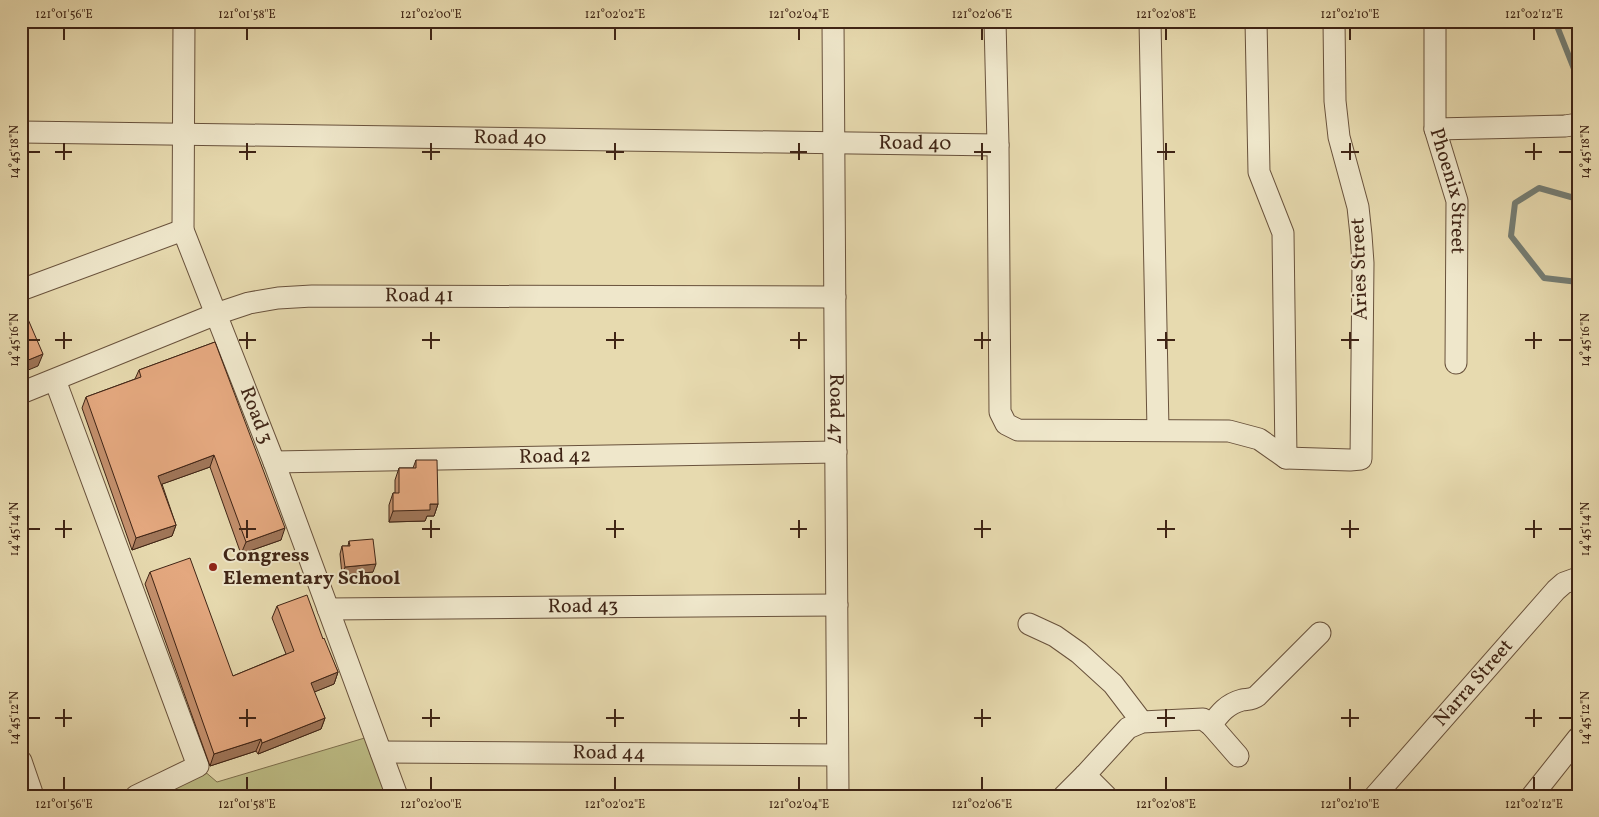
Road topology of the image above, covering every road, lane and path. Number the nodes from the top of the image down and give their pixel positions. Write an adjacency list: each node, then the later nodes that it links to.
1 (184, 21): 11 (street, Road 3)
2 (833, 21): 12 (street, Road 47)
3 (995, 21): 13 (street)
4 (1150, 21): 21 (street)
5 (1256, 21): 23 (street)
6 (1334, 21): 23 (street, Aries Street)
7 (1435, 21): 9 (street, Phoenix Street)
8 (1578, 124): 9 (street)
9 (1435, 129): 18 (street, Phoenix Street)
10 (21, 132): 11 (street, Road 40)
11 (182, 134): 12 (street, Road 40); 14 (street, Road 3)
12 (834, 142): 13 (street, Road 40); 16 (street, Road 47)
13 (998, 145): 21 (street)
14 (182, 230): 15 (street); 17 (street, Road 3)
15 (21, 290)
16 (835, 297): 17 (street, Road 41); 22 (street, Road 47)
17 (216, 314): 19 (street, Road 41); 24 (street, Road 3)
18 (1456, 363)
19 (55, 380): 20 (street, Road 41); 40 (street)
20 (21, 393)
21 (1158, 430): 23 (street)
22 (836, 452): 24 (street, Road 42); 26 (street, Road 47)
23 (1286, 458)
24 (274, 462): 27 (street, Road 3)
25 (1578, 578): 38 (street, Narra Street)
26 (837, 605): 27 (street, Road 43); 34 (street, Road 47)
27 (328, 609): 33 (street, Road 3)
28 (1029, 624): 30 (street)
29 (1320, 633): 31 (street)
30 (1142, 722): 31 (street); 37 (street)
31 (1212, 725): 35 (street)
32 (1578, 738): 45 (street)
33 (381, 752): 34 (street, Road 44); 41 (street, Road 3)
34 (837, 755): 42 (street, Road 47)
35 (1238, 756)
36 (21, 761): 39 (street)
37 (1086, 775): 43 (street); 44 (street)
38 (1381, 794)
39 (33, 796)
40 (136, 796)
41 (397, 796)
42 (838, 796)
43 (1064, 796)
44 (1106, 796)
45 (1532, 796)

